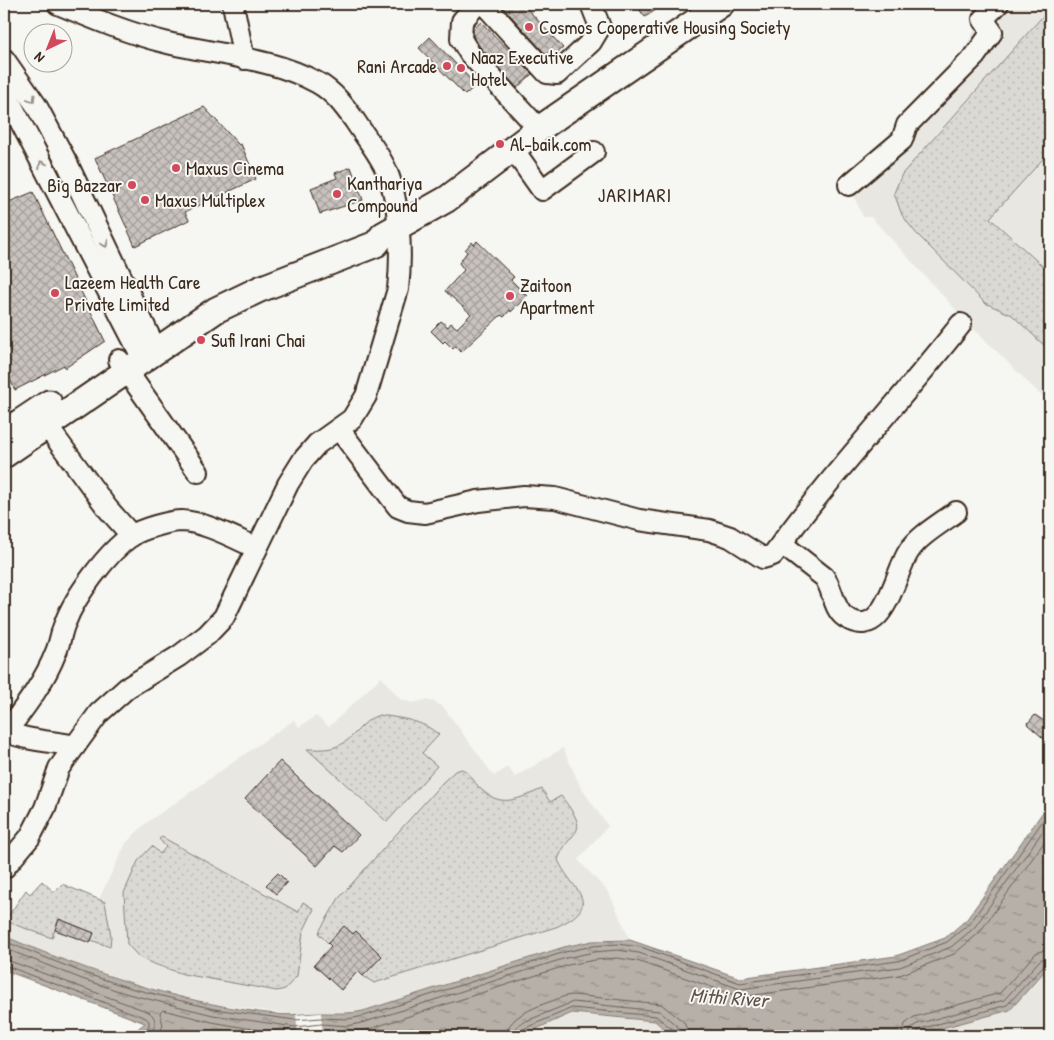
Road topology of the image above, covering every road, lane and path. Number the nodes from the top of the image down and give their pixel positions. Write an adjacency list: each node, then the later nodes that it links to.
1 (58, 4): 9 (street)
2 (233, 4): 9 (street)
3 (477, 4): 11 (street)
4 (484, 4): 5 (street)
5 (591, 4)
6 (721, 4): 11 (main road)
7 (998, 4): 14 (street)
8 (4, 59): 17 (street, one-way to 17)
9 (244, 59): 15 (street)
10 (4, 90): 17 (street, one-way to 10)
11 (539, 129): 12 (main road)
12 (513, 149): 13 (street); 15 (main road)
13 (594, 152)
14 (848, 185)
15 (390, 231): 17 (main road); 19 (street)
16 (960, 324): 25 (street)
17 (138, 354): 18 (main road); 22 (street)
18 (41, 418): 20 (main road); 21 (main road); 24 (street)
19 (339, 429): 25 (street); 26 (street)
20 (4, 433)
21 (4, 455)
22 (198, 472)
23 (956, 512): 25 (street)
24 (132, 536): 26 (street); 27 (street)
25 (782, 544)
26 (257, 548): 28 (street)
27 (5, 732): 28 (street)
28 (75, 746): 29 (street)
29 (4, 868)

